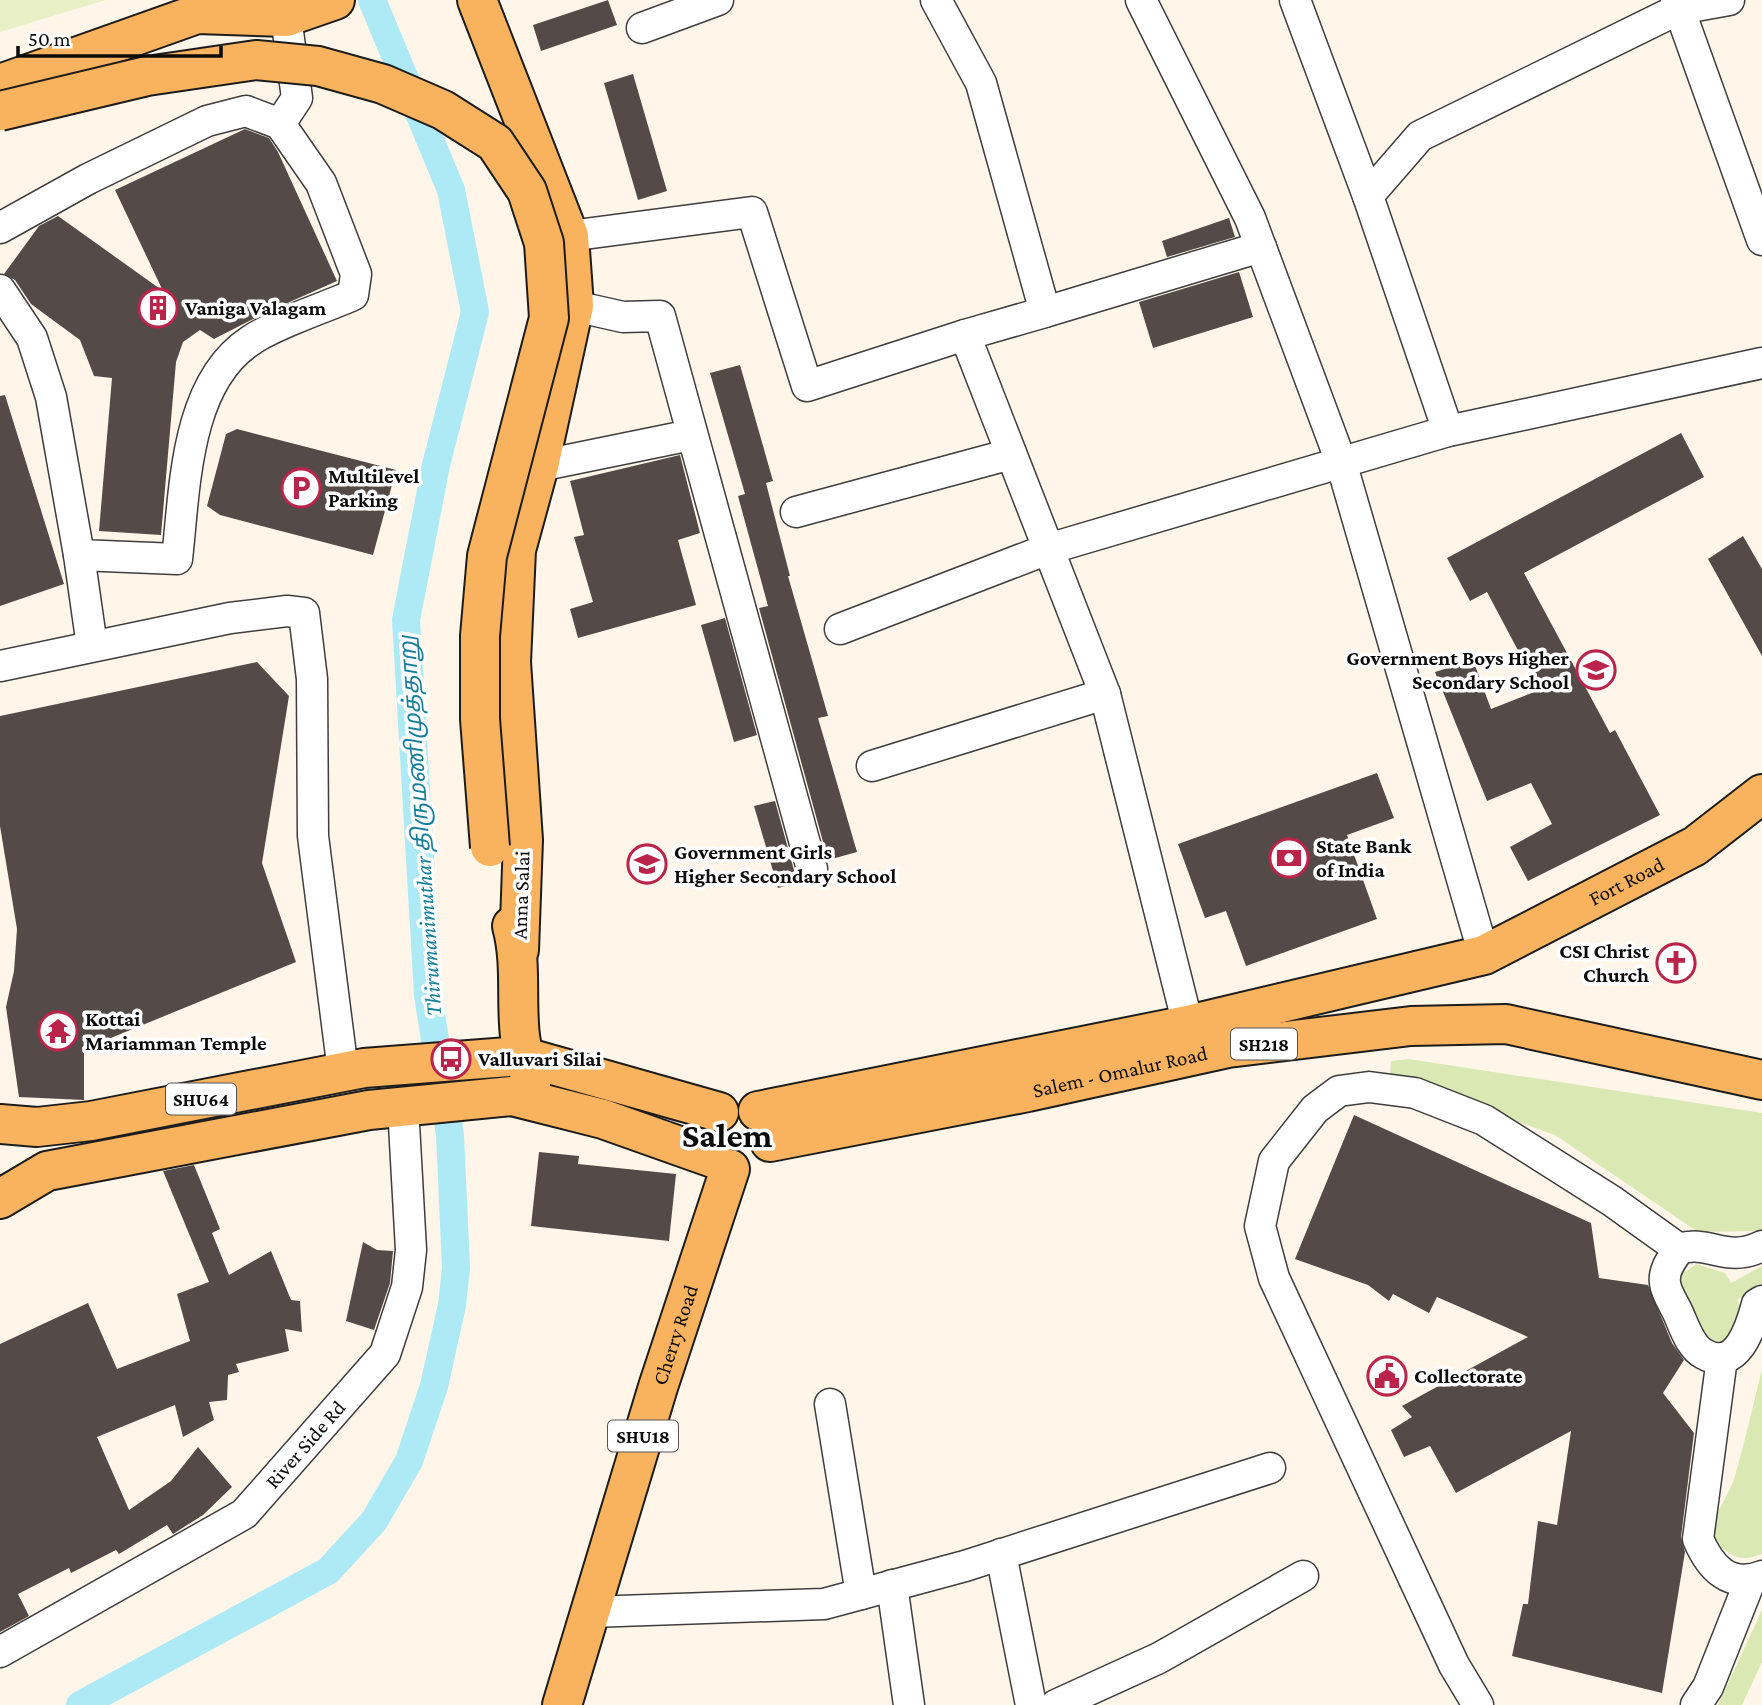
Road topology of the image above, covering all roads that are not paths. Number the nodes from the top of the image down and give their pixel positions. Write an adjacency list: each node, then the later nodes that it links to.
1 (477, 0): 17 (main road)
2 (718, 0): 11 (street)
3 (1141, 0): 19 (street)
4 (1295, 0): 15 (street)
5 (1729, 0): 8 (street)
6 (333, 1): 10 (main road)
7 (945, 3): 22 (street)
8 (1677, 4): 15 (street); 18 (street)
9 (204, 7): 10 (main road); 12 (main road)
10 (286, 17): 14 (street)
11 (642, 27)
12 (0, 83)
13 (0, 111): 39 (main road, bridge)
14 (280, 124): 16 (street); 32 (street)
15 (1368, 196): 25 (street)
16 (0, 228)
17 (569, 236): 21 (main road); 23 (street)
18 (1762, 240)
19 (1261, 247): 22 (street); 28 (street)
20 (0, 290): 32 (street)
21 (574, 306): 26 (street); 29 (main road)
22 (1045, 312): 23 (street)
23 (965, 335): 27 (street)
24 (1762, 363): 25 (street)
25 (1448, 431): 28 (street)
26 (691, 435): 29 (street); 40 (street)
27 (1011, 454): 30 (street); 31 (street)
28 (1341, 462): 31 (street); 41 (street)
29 (539, 466): 39 (main road)
30 (796, 512)
31 (1048, 549): 33 (street); 36 (street)
32 (79, 555): 34 (street)
33 (840, 629)
34 (92, 646): 35 (street); 44 (street)
35 (0, 666)
36 (1105, 694): 37 (street); 42 (street)
37 (872, 766)
38 (1762, 794): 41 (main road, Fort Road)
39 (506, 843): 43 (main road)
40 (813, 869)
41 (1484, 955): 42 (main road, Salem - Omalur Road / SH218)
42 (1188, 1025): 50 (main road, Salem - Omalur Road / SH218)
43 (521, 1056): 44 (main road, SHU64); 46 (main road); 48 (main road)
44 (354, 1069): 49 (main road, SHU64)
45 (1762, 1080): 50 (main road, Salem - Omalur Road / SH218)
46 (528, 1101): 47 (main road); 51 (main road)
47 (386, 1108): 52 (main road); 66 (street, River Side Rd)
48 (719, 1112): 50 (main road); 51 (main road)
49 (18, 1126): 52 (main road)
50 (764, 1127): 51 (main road)
51 (721, 1163): 65 (main road, Cherry Road / SHU18)
52 (47, 1171): 53 (main road)
53 (0, 1199)
54 (1762, 1246): 55 (street)
55 (1679, 1249): 57 (street); 71 (street)
56 (1762, 1301): 57 (street)
57 (1722, 1358): 62 (street)
58 (830, 1404): 64 (street)
59 (1270, 1468): 60 (street)
60 (1001, 1554): 63 (street); 69 (street)
61 (1303, 1576): 70 (street)
62 (1756, 1579): 72 (street)
63 (892, 1585): 64 (street); 68 (street)
64 (860, 1594): 65 (street)
65 (590, 1612): 67 (main road, Cherry Road / SHU18)
66 (0, 1652)
67 (562, 1705)
68 (909, 1705)
69 (1031, 1705)
70 (1056, 1705)
71 (1478, 1705)
72 (1696, 1705)

